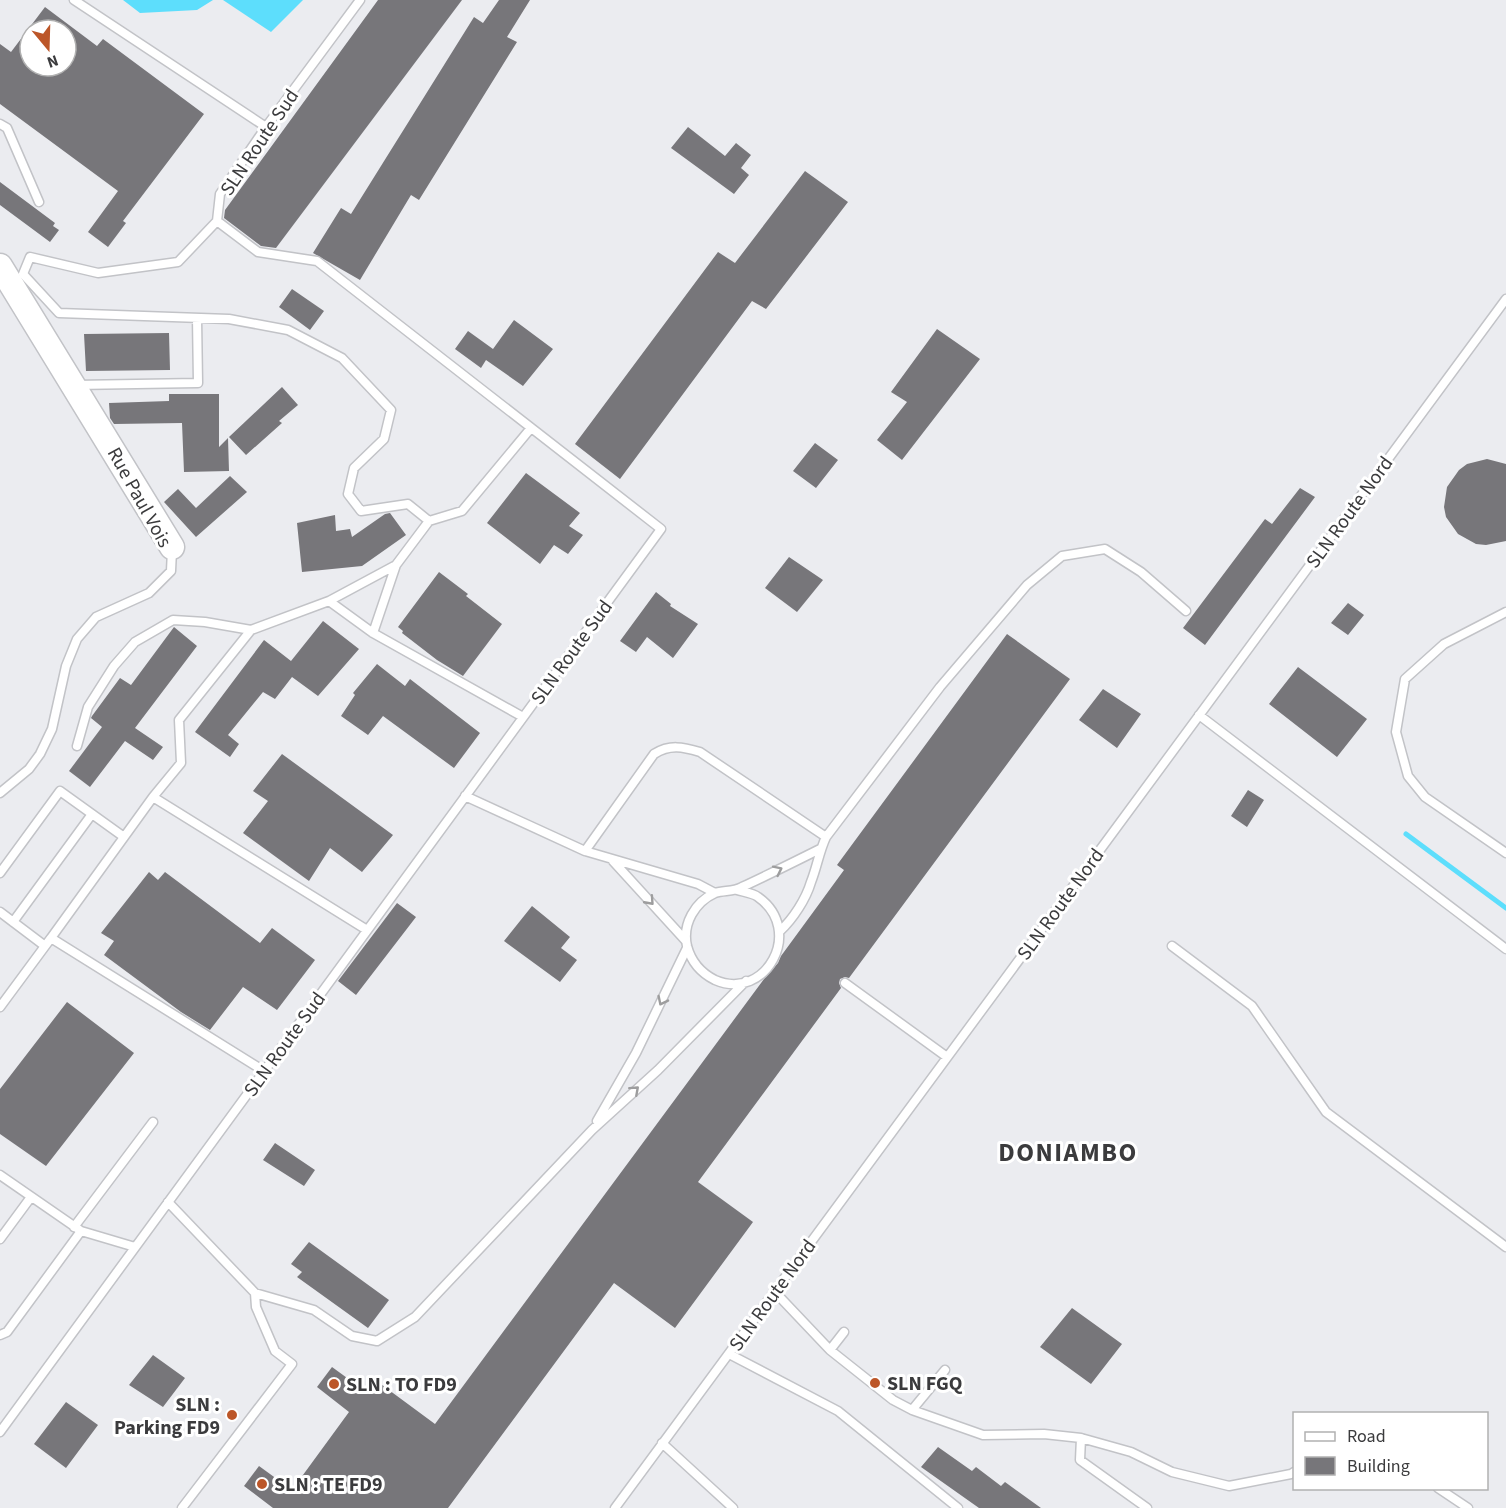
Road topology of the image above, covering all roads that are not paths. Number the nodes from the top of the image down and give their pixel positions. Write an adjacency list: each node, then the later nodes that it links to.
1 (74, 0): 4 (lane)
2 (360, 0): 4 (lane, SLN Route Sud)
3 (0, 124): 5 (lane)
4 (266, 127): 6 (lane, SLN Route Sud)
5 (39, 202)
6 (217, 221): 9 (lane); 11 (lane, SLN Route Sud)
7 (0, 266): 10 (street, Rue Paul Vois)
8 (1506, 299): 20 (lane, SLN Route Nord)
9 (197, 318): 10 (lane); 12 (lane)
10 (75, 385): 13 (street, Rue Paul Vois)
11 (531, 428): 12 (lane); 21 (lane, SLN Route Sud)
12 (429, 521): 14 (lane)
13 (172, 547): 23 (lane, Rue Paul Vois)
14 (396, 565): 15 (lane); 19 (lane)
15 (329, 601): 18 (lane); 19 (lane)
16 (1186, 611): 28 (lane)
17 (1506, 612): 31 (lane)
18 (251, 630): 22 (lane); 25 (lane)
19 (373, 633): 21 (lane)
20 (1199, 715): 46 (lane); 50 (lane, SLN Route Nord)
21 (523, 717): 24 (lane, SLN Route Sud)
22 (77, 746)
23 (0, 793)
24 (465, 796): 30 (lane); 38 (lane, SLN Route Sud)
25 (153, 797): 27 (lane); 38 (lane)
26 (92, 814): 27 (lane); 33 (lane); 37 (lane)
27 (124, 837): 40 (lane)
28 (826, 837): 29 (lane); 30 (lane)
29 (820, 849): 34 (lane, one-way to 29); 39 (lane)
30 (585, 851): 32 (lane)
31 (1506, 853)
32 (613, 861): 35 (lane); 41 (lane, one-way to 41)
33 (0, 873)
34 (737, 890): 35 (lane); 39 (lane)
35 (716, 893): 41 (lane)
36 (0, 912): 37 (lane)
37 (13, 922): 44 (lane)
38 (367, 930): 51 (lane, SLN Route Sud)
39 (780, 930): 42 (lane)
40 (51, 938): 44 (lane); 51 (lane)
41 (687, 945): 47 (lane); 53 (lane, one-way to 53)
42 (779, 945): 43 (lane); 47 (lane)
43 (789, 945)
44 (45, 946): 49 (lane)
45 (1172, 946): 60 (lane)
46 (1506, 949)
47 (746, 981): 53 (lane, one-way to 47)
48 (845, 983): 50 (lane)
49 (0, 1007)
50 (947, 1057): 61 (lane, SLN Route Nord)
51 (264, 1071): 56 (lane, SLN Route Sud)
52 (153, 1122): 57 (lane)
53 (592, 1130): 62 (lane)
54 (0, 1175): 55 (lane)
55 (32, 1197): 57 (lane); 58 (lane)
56 (168, 1202): 59 (lane, SLN Route Sud); 62 (lane)
57 (77, 1229): 59 (lane); 64 (lane)
58 (0, 1239)
59 (135, 1247): 69 (lane, SLN Route Sud)
60 (1506, 1247)
61 (774, 1291): 65 (lane); 66 (lane, SLN Route Nord)
62 (255, 1293): 74 (lane)
63 (844, 1332): 65 (lane)
64 (0, 1335)
65 (830, 1350): 68 (lane)
66 (729, 1354): 71 (lane, SLN Route Nord); 77 (lane)
67 (945, 1370): 68 (lane)
68 (912, 1410): 70 (lane)
69 (0, 1432)
70 (1081, 1438): 72 (lane); 78 (lane)
71 (662, 1443): 75 (lane, SLN Route Nord); 76 (lane)
72 (1293, 1473)
73 (1441, 1490): 79 (lane)
74 (184, 1505)
75 (615, 1508)
76 (733, 1508)
77 (958, 1508)
78 (1147, 1508)
79 (1468, 1508)

